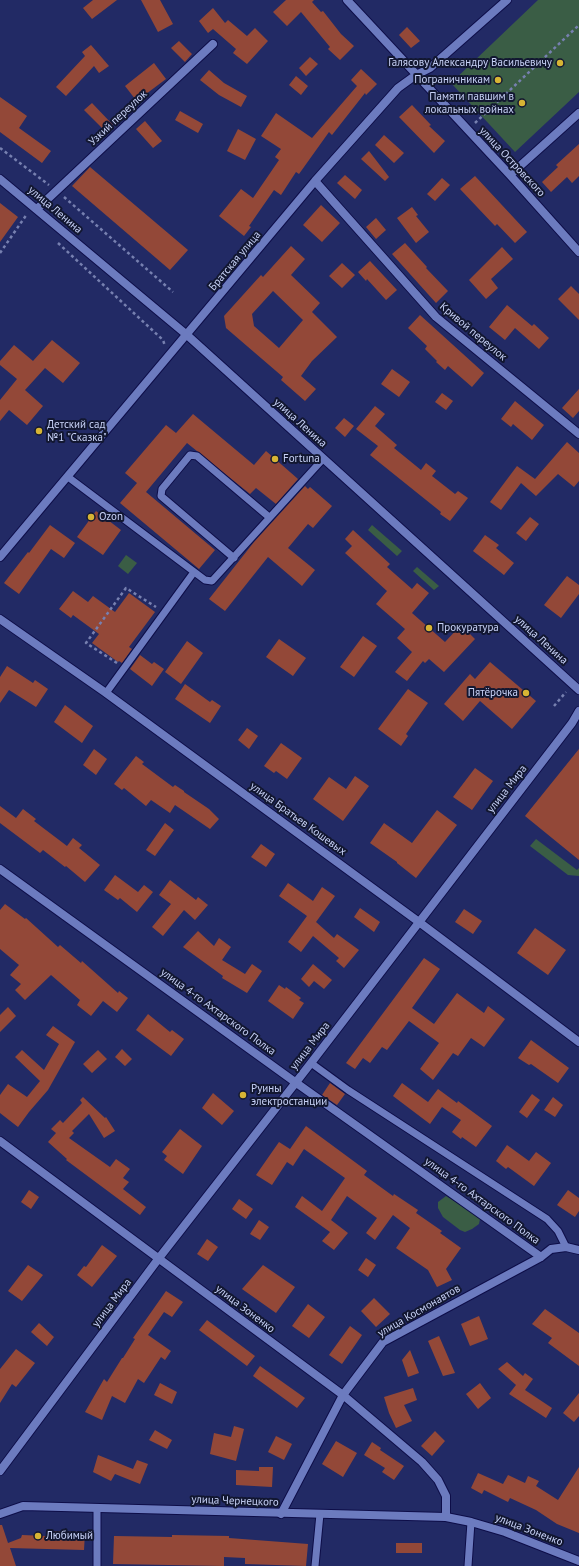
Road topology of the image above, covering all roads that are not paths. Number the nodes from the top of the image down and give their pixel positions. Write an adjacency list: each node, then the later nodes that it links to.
1 (347, 0): 4 (street, улица Островского)
2 (507, 0): 4 (street, Братская улица)
3 (213, 44): 9 (street, Узкий переулок)
4 (416, 75): 6 (street, улица Островского); 8 (street, Братская улица)
5 (579, 113): 6 (street)
6 (510, 175): 10 (street, улица Островского)
7 (0, 179): 9 (street, улица Ленина)
8 (315, 181): 11 (street, Братская улица); 12 (street, Кривой переулок)
9 (37, 209): 11 (street, улица Ленина)
10 (579, 252)
11 (187, 335): 13 (street, улица Ленина); 14 (street, Братская улица)
12 (579, 434)
13 (323, 459): 15 (lane); 20 (street, улица Ленина)
14 (68, 477): 16 (street, Братская улица); 18 (lane)
15 (269, 517): 17 (lane); 17 (lane)
16 (0, 557)
17 (234, 558): 18 (lane)
18 (194, 572): 21 (lane)
19 (0, 619): 21 (street, улица Братьев Кошевых)
20 (579, 690)
21 (106, 693): 24 (street, улица Братьев Кошевых)
22 (579, 711): 24 (street, улица Мира)
23 (0, 869): 27 (street, улица 4-го Ахтарского Полка)
24 (419, 922): 25 (street, улица Братьев Кошевых); 26 (street, улица Мира)
25 (579, 1042)
26 (311, 1063): 27 (street, улица Мира); 29 (lane)
27 (295, 1082): 31 (street, улица 4-го Ахтарского Полка); 32 (street, улица Мира)
28 (0, 1141): 32 (street, улица Зоненко)
29 (566, 1247): 30 (street, улица Космонавтов); 31 (street, улица Космонавтов)
30 (579, 1250)
31 (541, 1257): 33 (street, улица Космонавтов)
32 (159, 1258): 33 (street, улица Зоненко); 34 (street, улица Мира)
33 (343, 1395): 37 (street, улица Космонавтов); 39 (street, улица Зоненко)
34 (0, 1471)
35 (97, 1508): 36 (street, улица Чернецкого); 37 (street, улица Чернецкого); 42 (lane)
36 (0, 1514)
37 (281, 1514): 38 (street, улица Чернецкого)
38 (320, 1514): 39 (street, улица Чернецкого); 43 (lane)
39 (446, 1517): 40 (street, улица Чернецкого)
40 (471, 1522): 41 (street, улица Зоненко); 44 (lane)
41 (579, 1561)
42 (97, 1566)
43 (315, 1566)
44 (468, 1566)

